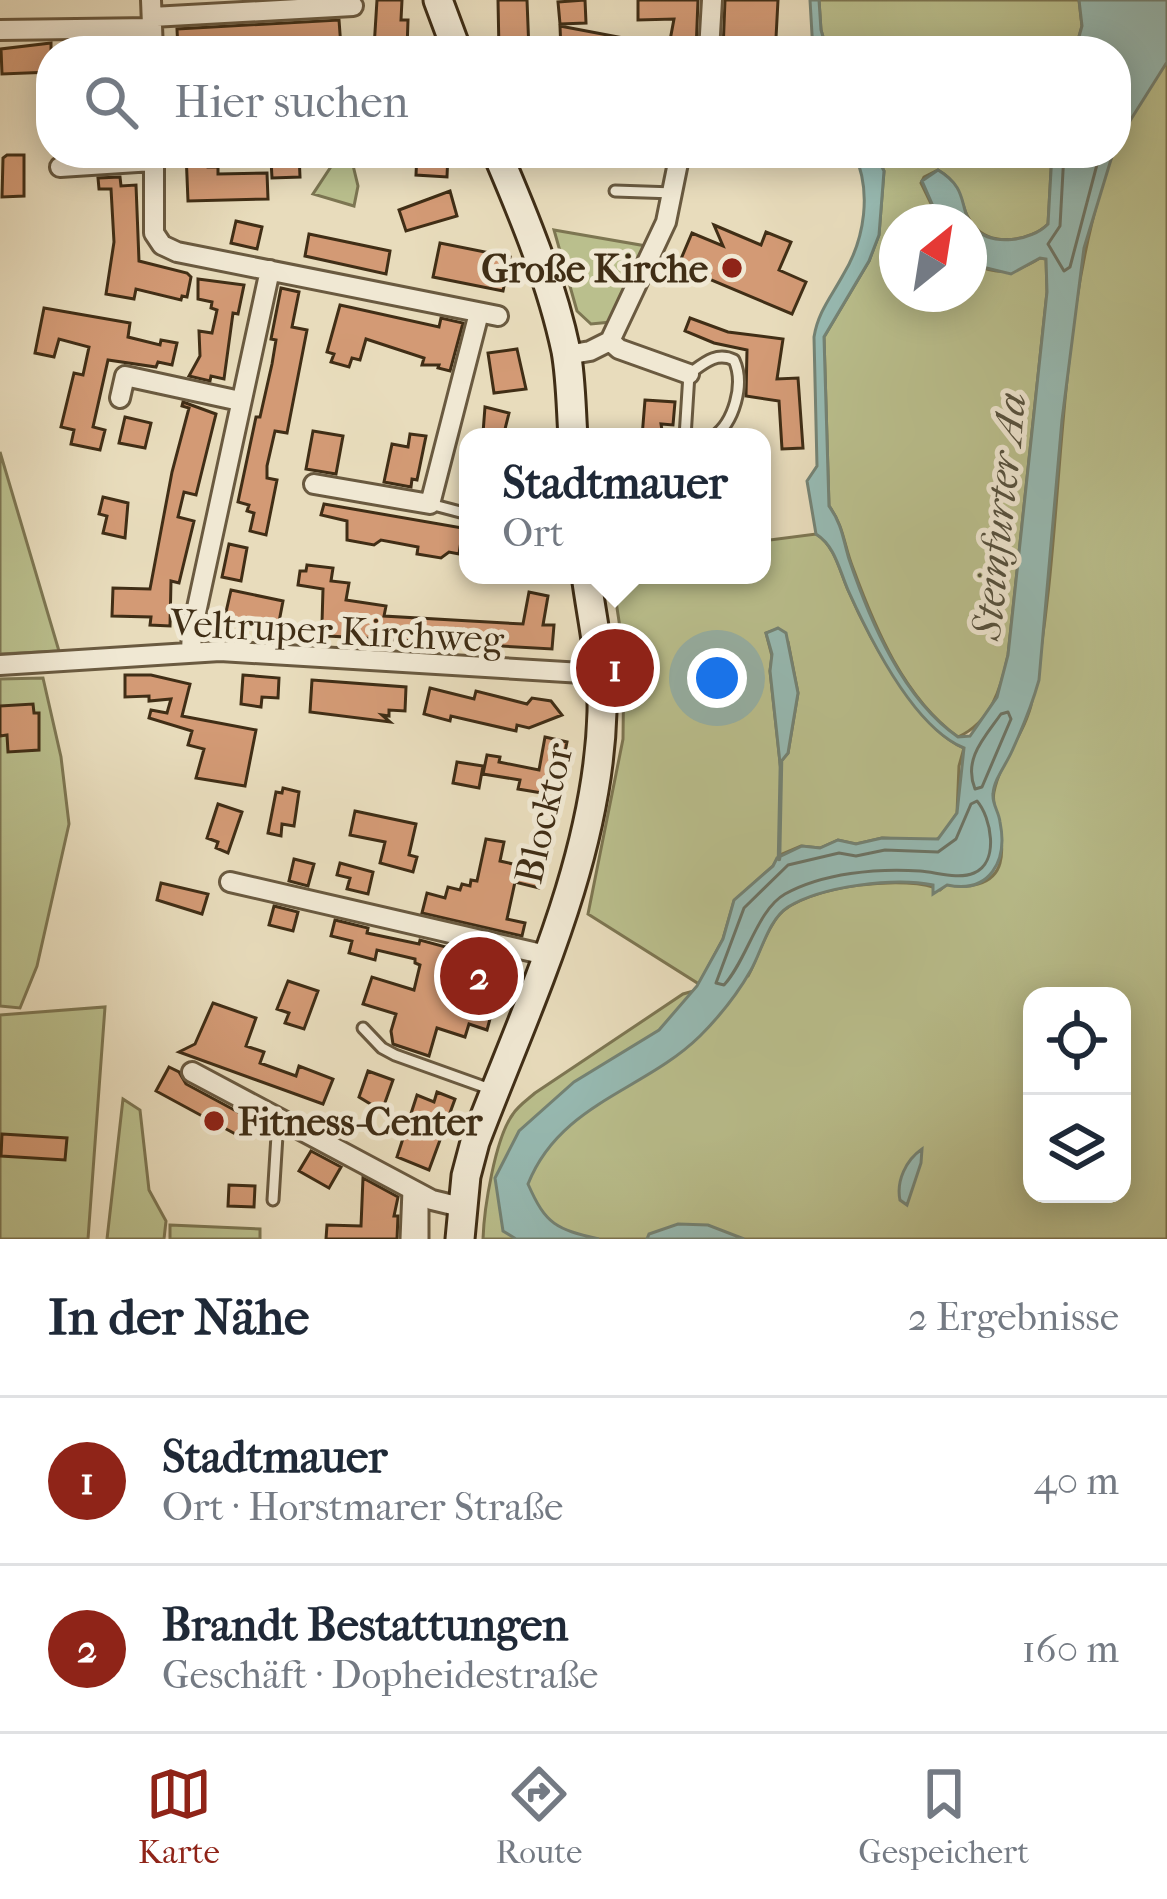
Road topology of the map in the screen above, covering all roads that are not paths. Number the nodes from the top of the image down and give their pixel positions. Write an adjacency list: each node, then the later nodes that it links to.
1 (438, 0): 6 (main road)
2 (712, 0): 7 (street)
3 (352, 6): 4 (street)
4 (152, 15): 5 (street)
5 (0, 30)
6 (451, 36)
7 (711, 36)
8 (154, 168): 13 (street)
9 (503, 168): 15 (main road)
10 (678, 168): 12 (street)
11 (615, 191): 12 (lane)
12 (674, 193): 14 (street)
13 (270, 270): 18 (street); 23 (street)
14 (610, 340): 15 (street); 16 (street)
15 (567, 356): 19 (main road)
16 (688, 374): 20 (lane); 21 (lane)
17 (120, 398): 18 (street)
18 (240, 401): 26 (street)
19 (571, 428)
20 (685, 428)
21 (722, 428)
22 (314, 484): 23 (street)
23 (430, 504): 24 (lane)
24 (459, 512)
25 (587, 584): 28 (main road, Blocktor)
26 (191, 651): 27 (street, Veltruper Kirchweg); 28 (street, Veltruper Kirchweg)
27 (0, 665)
28 (599, 674): 30 (main road, Blocktor)
29 (230, 882): 30 (street)
30 (546, 955): 33 (main road, Blocktor)
31 (363, 1028): 33 (lane)
32 (192, 1072): 34 (street)
33 (495, 1090): 37 (main road, Blocktor)
34 (278, 1119): 35 (street); 36 (lane)
35 (422, 1198): 37 (street); 38 (lane); 38 (lane)
36 (273, 1199)
37 (461, 1207): 39 (main road, Blocktor)
38 (414, 1239)
39 (460, 1239)

